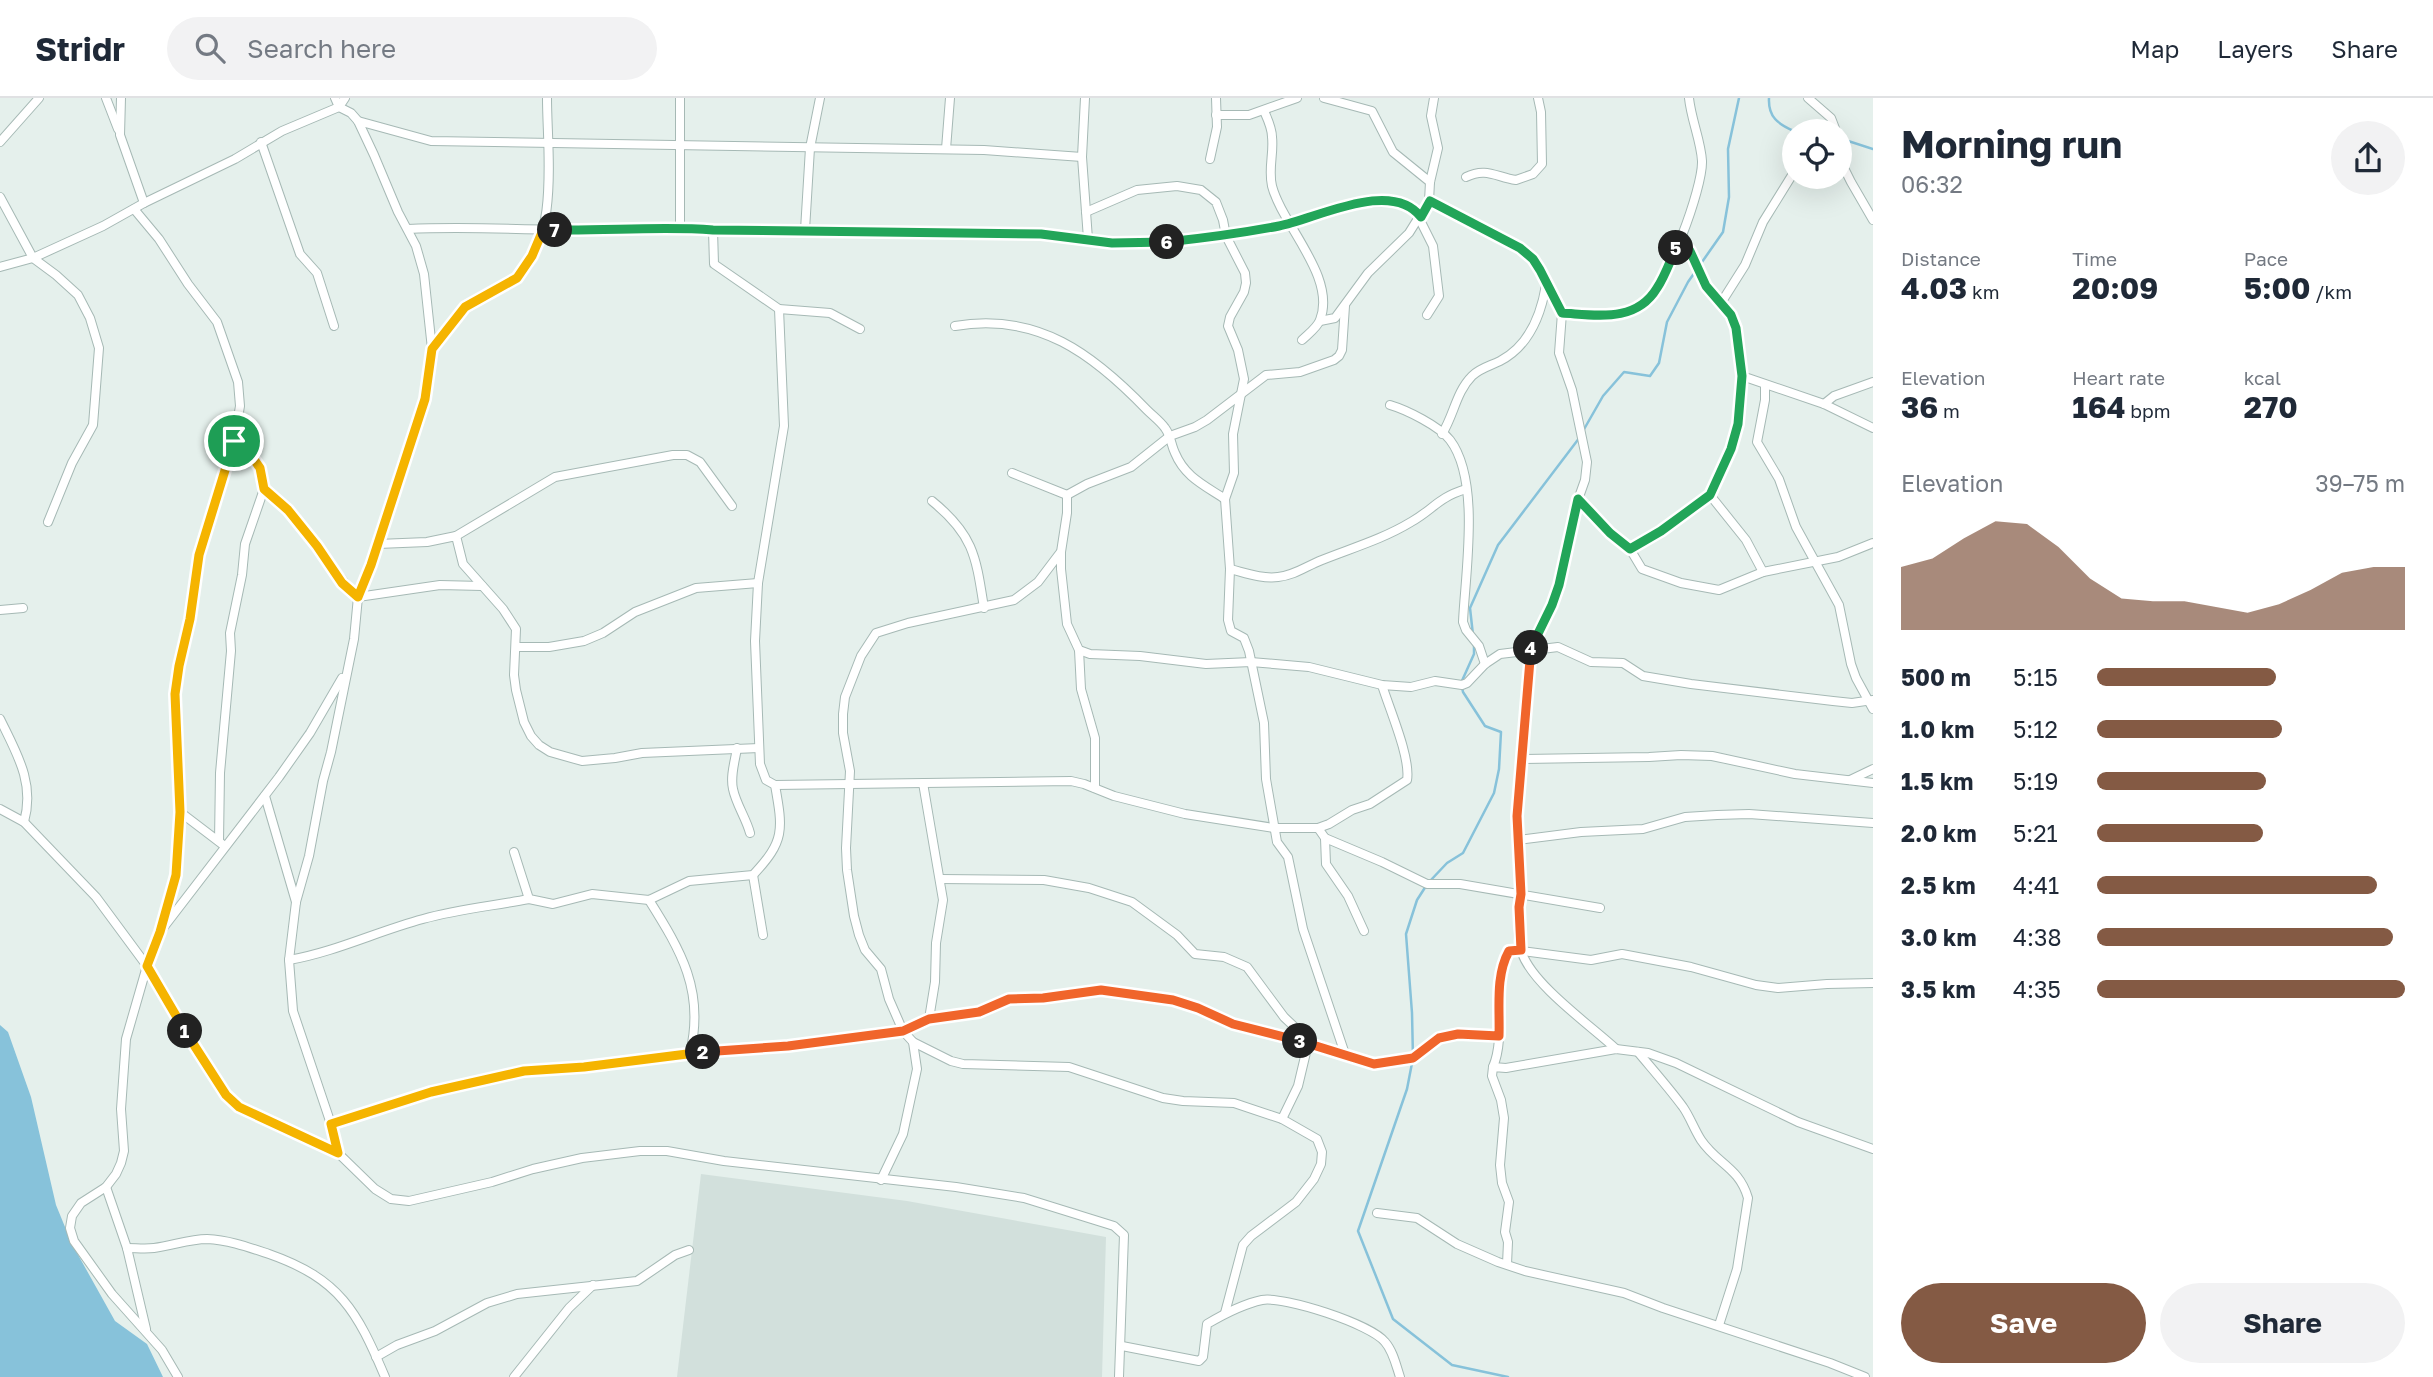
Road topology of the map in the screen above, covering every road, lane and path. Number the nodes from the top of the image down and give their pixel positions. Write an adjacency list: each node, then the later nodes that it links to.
1 (39, 98): 24 (street)
2 (106, 98): 22 (street)
3 (121, 98): 22 (street)
4 (345, 98): 17 (street)
5 (547, 98): 23 (street)
6 (680, 98): 26 (street)
7 (820, 98): 27 (street)
8 (950, 98): 28 (street)
9 (1085, 98): 29 (street)
10 (1216, 98): 19 (street)
11 (1297, 98): 18 (street)
12 (1324, 98): 32 (street)
13 (1434, 98): 32 (street)
14 (1538, 98): 31 (street)
15 (1689, 98): 50 (street)
16 (1808, 98): 20 (street)
17 (337, 102): 21 (street); 25 (street)
18 (1264, 111): 19 (street); 42 (street)
19 (1216, 115): 30 (street)
20 (1831, 119)
21 (358, 121): 23 (street); 44 (street)
22 (120, 135): 37 (street)
23 (547, 141): 26 (street); 45 (street)
24 (0, 142)
25 (261, 142): 37 (street); 60 (street)
26 (679, 146): 27 (street); 43 (street)
27 (810, 148): 28 (street); 47 (street)
28 (946, 149): 29 (street)
29 (1082, 157): 39 (street)
30 (1210, 159)
31 (1466, 177)
32 (1430, 182): 36 (street)
33 (1852, 185): 41 (street)
34 (1783, 189): 54 (street)
35 (0, 197): 51 (street)
36 (1430, 201): 40 (street); 53 (street)
37 (144, 203): 38 (street)
38 (134, 209): 51 (street); 74 (street)
39 (1086, 212): 48 (street); 49 (street)
40 (1421, 217): 42 (street); 55 (street); 58 (street)
41 (1873, 220)
42 (1290, 224): 48 (street); 59 (street)
43 (680, 227): 45 (street); 46 (street)
44 (408, 229): 45 (street); 64 (street)
45 (543, 230): 64 (street)
46 (713, 230): 47 (street); 56 (street)
47 (805, 230): 49 (street)
48 (1226, 236): 49 (street); 68 (street)
49 (1088, 239)
50 (1680, 240): 54 (street); 57 (street)
51 (33, 258): 52 (street); 84 (street)
52 (0, 267)
53 (1546, 285): 57 (street); 72 (street)
54 (1721, 303): 65 (street)
55 (1345, 306): 59 (street); 68 (street)
56 (779, 309): 62 (street); 93 (street)
57 (1562, 313): 81 (street)
58 (1427, 315)
59 (1320, 321): 63 (street)
60 (334, 326)
61 (955, 326): 73 (street)
62 (860, 329)
63 (1302, 340)
64 (432, 349): 87 (street)
65 (1742, 376): 67 (street); 79 (street)
66 (1873, 382): 69 (street)
67 (1765, 385): 69 (street); 90 (street)
68 (1240, 393): 73 (street); 80 (street)
69 (1824, 404): 71 (street)
70 (1390, 405): 72 (street)
71 (1873, 428)
72 (1442, 434): 77 (street)
73 (1170, 436): 78 (street); 80 (street)
74 (234, 441): 76 (street); 120 (street)
75 (1012, 472): 78 (street)
76 (264, 489): 95 (street); 128 (street)
77 (1466, 489): 91 (street); 103 (street)
78 (1067, 495): 89 (street)
79 (1710, 495): 88 (street); 92 (street)
80 (1225, 499): 91 (street)
81 (1578, 499): 88 (street); 101 (street)
82 (932, 501): 97 (street)
83 (732, 506): 85 (street)
84 (48, 522)
85 (456, 536): 87 (street); 94 (street)
86 (1873, 543): 90 (street)
87 (378, 544): 95 (street)
88 (1630, 549): 92 (street)
89 (1061, 552): 97 (street); 100 (street)
90 (1816, 562): 92 (street); 106 (street)
91 (1230, 569): 102 (street)
92 (1763, 572)
93 (758, 583): 99 (street); 109 (street)
94 (482, 586): 95 (street); 99 (street)
95 (358, 597): 104 (street)
96 (23, 608): 98 (street)
97 (984, 608): 116 (street)
98 (0, 611)
99 (517, 647): 108 (street)
100 (1079, 650): 102 (street); 117 (street)
101 (1529, 652): 103 (street); 106 (street); 110 (street)
102 (1251, 662): 105 (street); 123 (street)
103 (1485, 664): 105 (street)
104 (345, 673): 118 (street); 135 (street)
105 (1382, 685): 124 (street)
106 (1871, 703)
107 (0, 719): 121 (street)
108 (737, 748): 109 (street); 125 (street)
109 (759, 748): 115 (street)
110 (1522, 759): 112 (street); 127 (street)
111 (1873, 769): 112 (street)
112 (1850, 780): 114 (street)
113 (923, 783): 116 (street); 117 (street); 131 (street)
114 (1873, 783)
115 (775, 785): 116 (street); 130 (street)
116 (850, 785): 145 (street)
117 (1095, 788): 123 (street)
118 (265, 796): 128 (street); 135 (street)
119 (0, 809): 121 (street)
120 (180, 812): 128 (street); 138 (street)
121 (24, 822): 142 (street)
122 (1873, 823): 127 (street)
123 (1274, 828): 124 (street); 152 (street)
124 (1318, 828): 126 (street)
125 (750, 833)
126 (1325, 838): 132 (street); 137 (street)
127 (1518, 840): 132 (street)
128 (222, 844): 138 (street)
129 (514, 852): 133 (street)
130 (753, 875): 134 (street); 139 (street)
131 (940, 879): 144 (street); 148 (street)
132 (1521, 894): 136 (street); 140 (street)
133 (529, 899): 134 (street); 141 (street)
134 (649, 900): 151 (street)
135 (296, 902): 141 (street)
136 (1600, 908)
137 (1364, 931)
138 (160, 932): 142 (street)
139 (763, 935)
140 (1521, 950): 143 (street); 146 (street); 149 (street)
141 (289, 960): 155 (street)
142 (147, 966): 157 (street); 159 (street)
143 (1873, 983)
144 (929, 1019): 145 (street); 148 (street)
145 (903, 1031): 147 (street); 151 (street)
146 (1499, 1036): 152 (street); 153 (street)
147 (913, 1042): 154 (street); 158 (street)
148 (1308, 1044): 152 (street); 154 (street)
149 (1616, 1049): 150 (street); 153 (street)
150 (1638, 1052): 156 (street); 166 (street)
151 (690, 1053): 155 (street)
152 (1345, 1054)
153 (1493, 1067): 163 (street)
154 (1282, 1119): 165 (street)
155 (331, 1124): 157 (street)
156 (1873, 1149)
157 (338, 1153): 158 (street)
158 (881, 1180): 168 (street)
159 (106, 1187): 161 (street); 167 (street)
160 (1377, 1213): 163 (street)
161 (127, 1248): 167 (street); 169 (street)
162 (689, 1250): 164 (street)
163 (1507, 1264): 166 (street)
164 (593, 1286): 169 (street); 172 (street)
165 (1225, 1313): 168 (street); 174 (street)
166 (1719, 1325): 175 (street)
167 (147, 1332): 170 (street)
168 (1122, 1346): 173 (street)
169 (376, 1357): 171 (street)
170 (178, 1377)
171 (385, 1377)
172 (514, 1377)
173 (1119, 1377)
174 (1400, 1377)
175 (1865, 1377)

